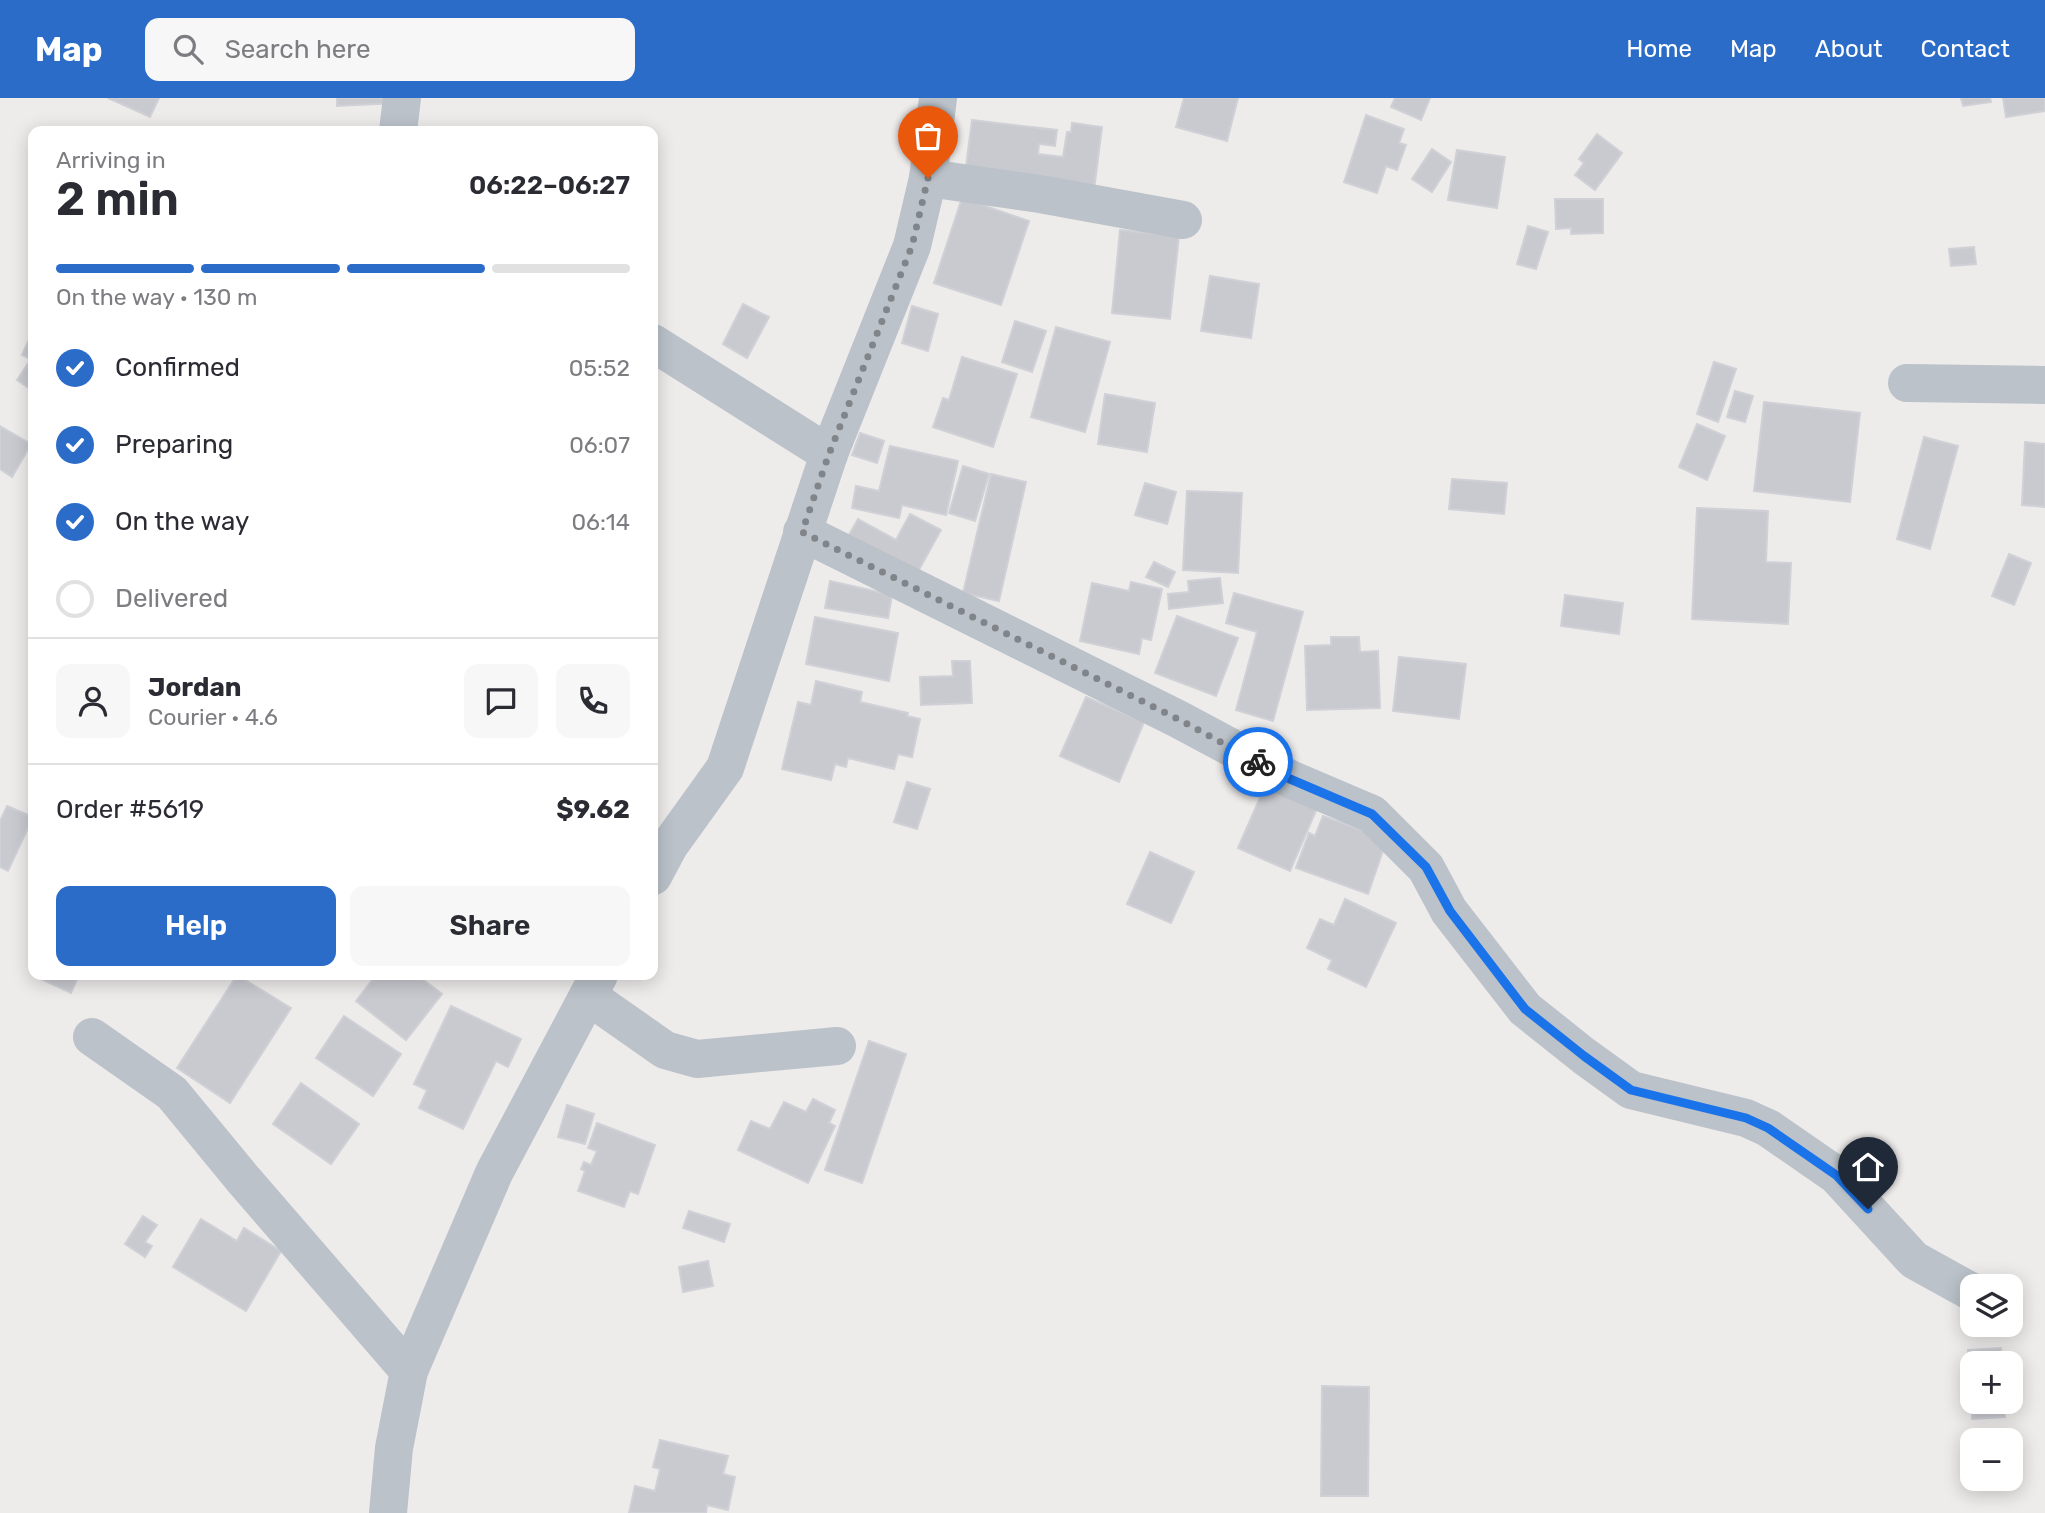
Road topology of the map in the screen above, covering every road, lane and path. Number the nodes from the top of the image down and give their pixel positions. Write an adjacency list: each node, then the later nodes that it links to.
1 (402, 98): 3 (street)
2 (938, 98): 4 (street)
3 (399, 126)
4 (928, 178): 5 (street); 9 (street)
5 (1183, 220)
6 (658, 346): 9 (street)
7 (1907, 383): 8 (street)
8 (2045, 385)
9 (829, 454): 10 (street)
10 (802, 532): 11 (street); 15 (street)
11 (658, 867)
12 (593, 985): 14 (street); 16 (street)
13 (92, 1037): 16 (street)
14 (837, 1046)
15 (1960, 1285)
16 (409, 1371): 17 (street)
17 (388, 1513)

